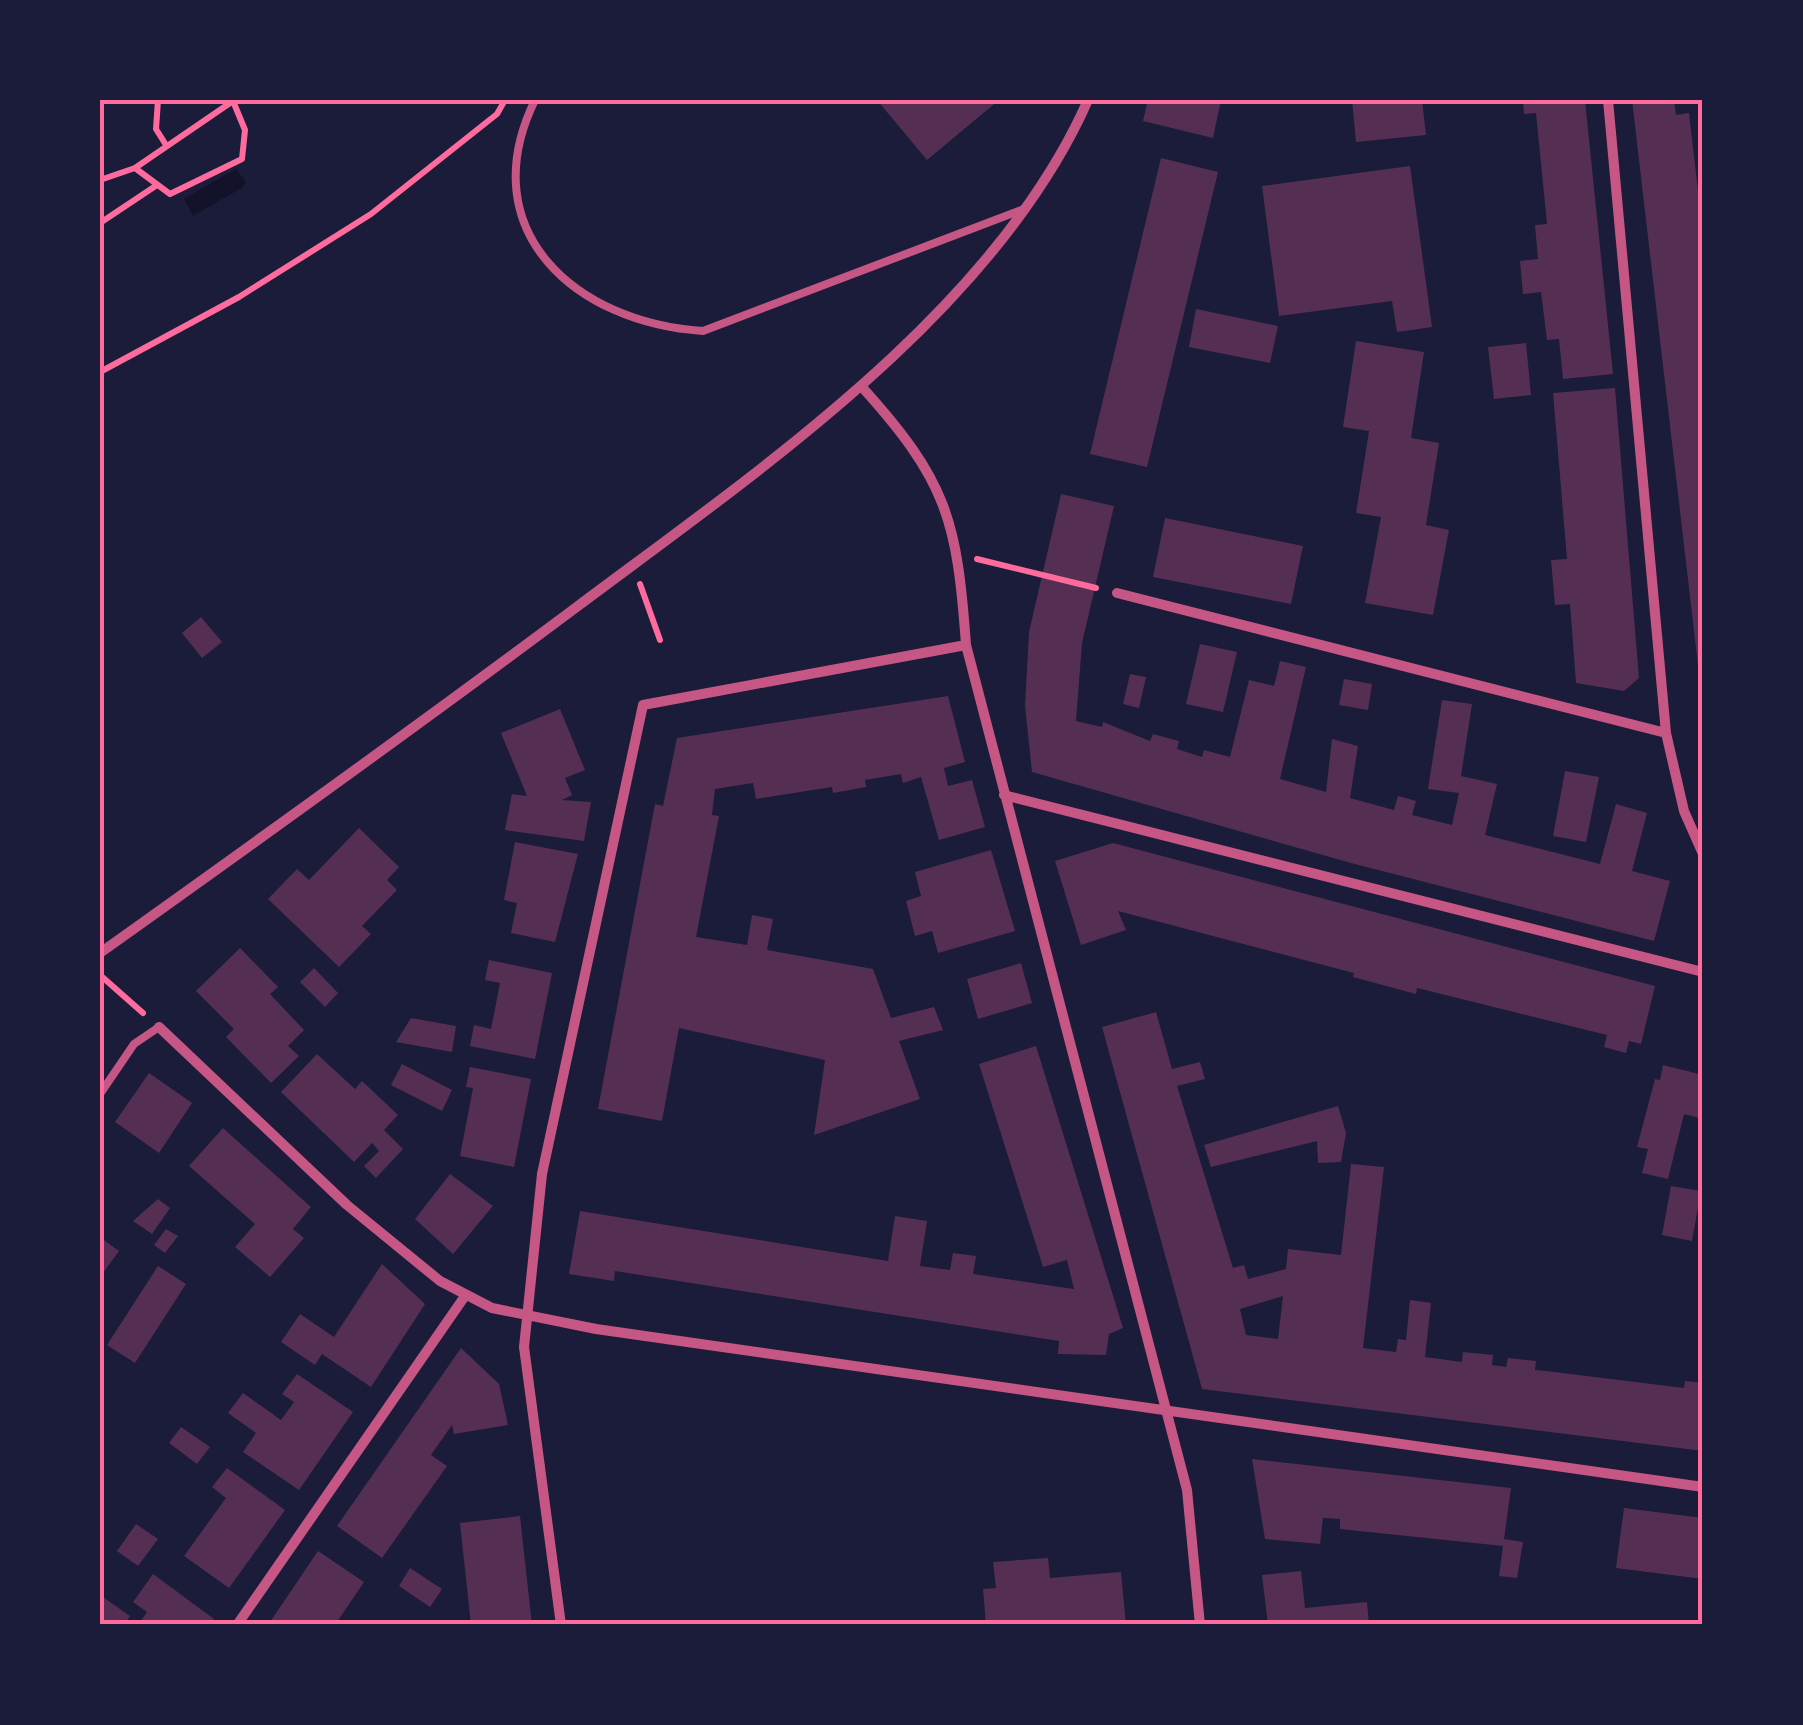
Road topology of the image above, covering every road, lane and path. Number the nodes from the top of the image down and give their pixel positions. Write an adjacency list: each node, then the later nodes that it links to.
1 (158, 100): 7 (path)
2 (233, 100): 7 (path); 10 (path)
3 (505, 100): 13 (path)
4 (535, 100): 11 (lane)
5 (1088, 100): 11 (street)
6 (1608, 100): 20 (street)
7 (166, 146): 8 (path)
8 (134, 168): 9 (path); 10 (path)
9 (100, 180)
10 (157, 184): 12 (path)
11 (1028, 208): 14 (street)
12 (100, 223)
13 (100, 372)
14 (861, 386): 15 (street); 16 (street)
15 (960, 555): 17 (path); 19 (street)
16 (633, 565): 18 (path); 23 (street)
17 (1117, 593): 20 (street)
18 (660, 640)
19 (966, 645): 21 (street); 29 (street)
20 (1666, 733): 22 (street)
21 (1004, 794): 24 (street); 30 (street)
22 (1703, 854)
23 (100, 953)
24 (1703, 972)
25 (100, 975): 26 (path)
26 (159, 1028): 27 (lane); 28 (street)
27 (100, 1094)
28 (465, 1296): 29 (street); 32 (street)
29 (524, 1315): 30 (street); 33 (street)
30 (1168, 1413): 31 (street); 34 (street)
31 (1703, 1487)
32 (236, 1625)
33 (561, 1625)
34 (1200, 1625)

